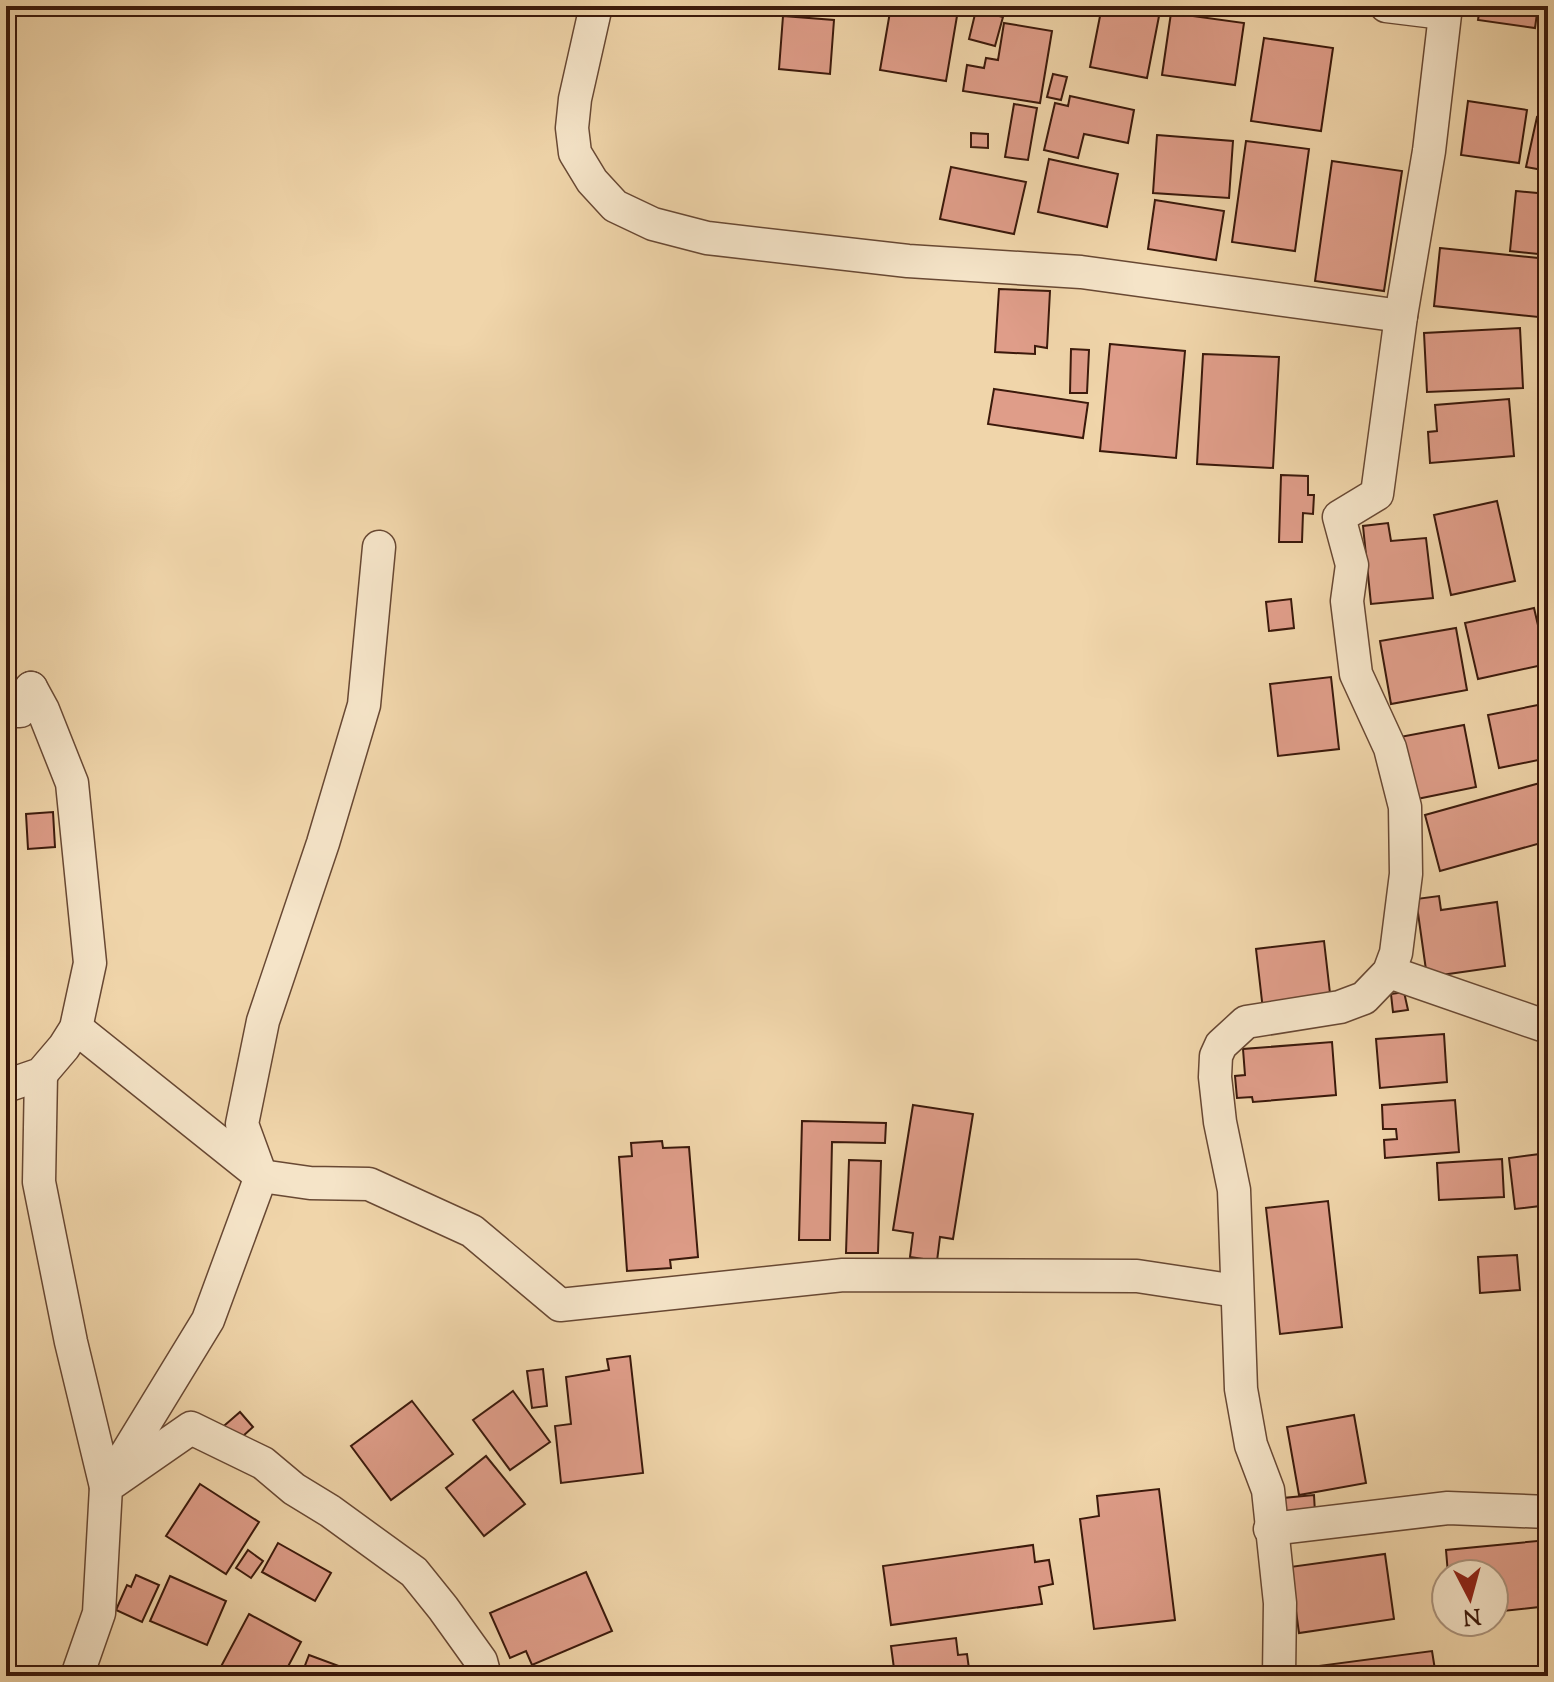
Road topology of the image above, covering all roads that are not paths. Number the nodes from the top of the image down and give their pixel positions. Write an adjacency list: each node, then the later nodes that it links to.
1 (596, 6): 4 (street)
2 (1386, 6): 3 (street)
3 (1444, 10): 4 (street)
4 (1401, 316): 7 (street)
5 (379, 547): 12 (street)
6 (6, 711): 9 (street)
7 (1389, 972): 8 (street); 13 (street)
8 (1548, 1024)
9 (76, 1028): 10 (street); 12 (street)
10 (41, 1074): 11 (street); 14 (street)
11 (6, 1086)
12 (261, 1176): 13 (street); 14 (street)
13 (1236, 1291): 16 (street)
14 (106, 1487): 17 (street); 18 (street)
15 (1548, 1512): 16 (street)
16 (1270, 1529): 19 (street)
17 (77, 1676)
18 (485, 1676)
19 (1279, 1676)

